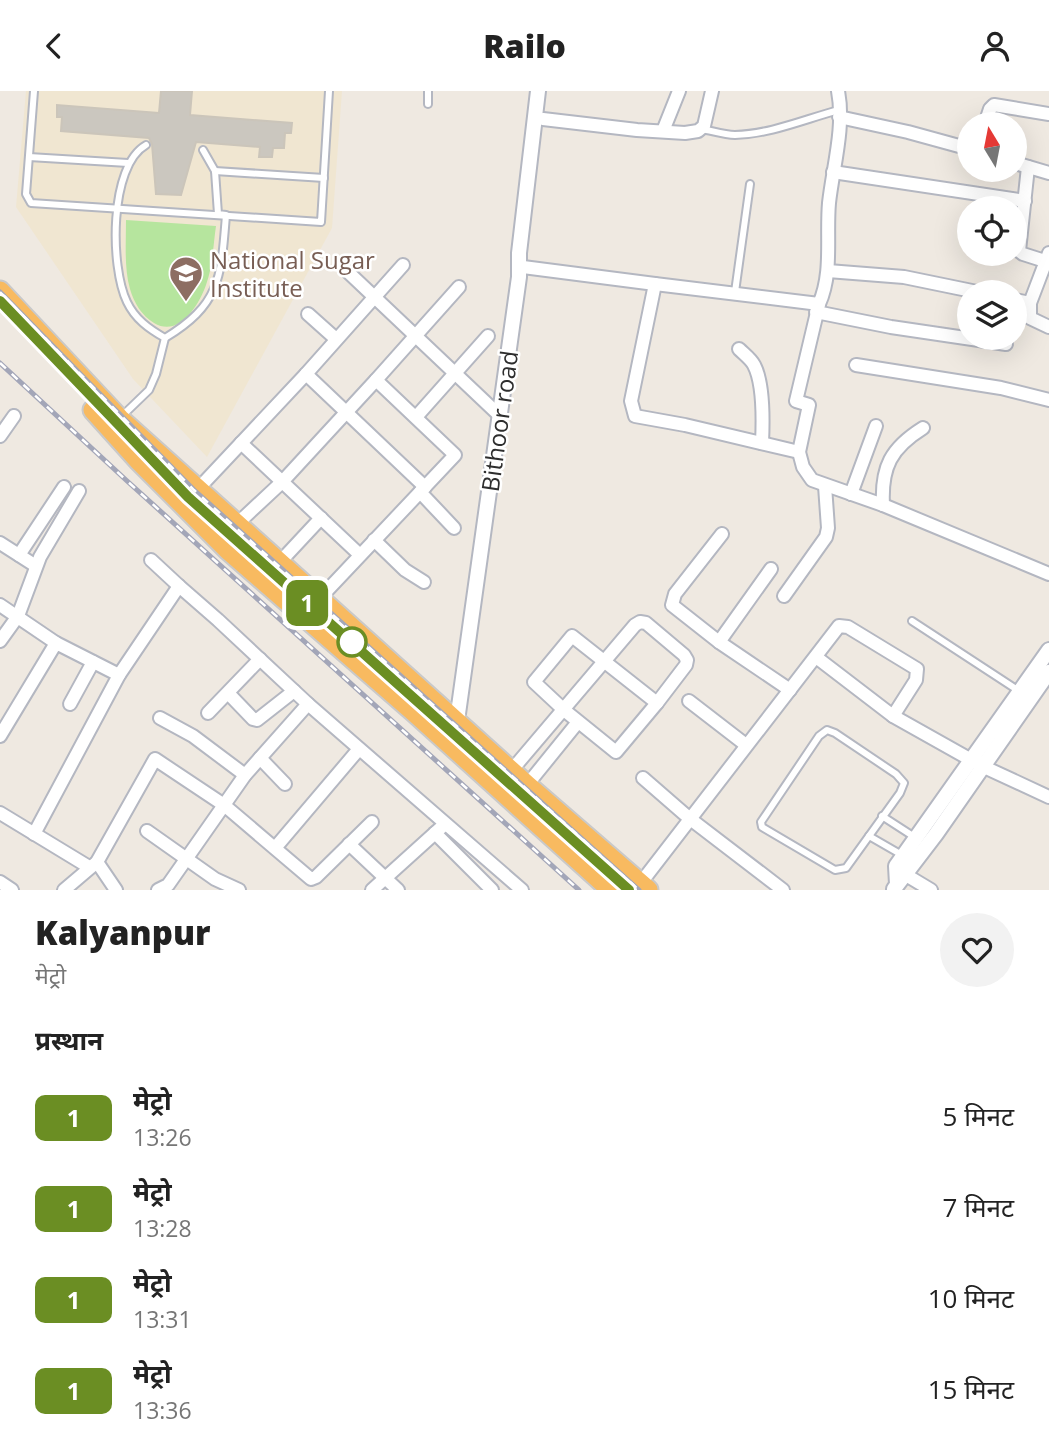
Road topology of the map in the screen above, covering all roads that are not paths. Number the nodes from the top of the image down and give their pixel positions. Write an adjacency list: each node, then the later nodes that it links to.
1 (34, 91): 19 (lane)
2 (329, 91): 25 (lane)
3 (428, 91): 9 (lane)
4 (538, 91): 35 (street, Bithoor road)
5 (547, 91): 13 (street)
6 (679, 91): 15 (street)
7 (712, 91): 14 (street)
8 (838, 91): 11 (street)
9 (428, 104)
10 (989, 112): 12 (street)
11 (839, 113): 14 (lane); 17 (street); 23 (street)
12 (1049, 114)
13 (543, 119): 15 (street); 35 (street)
14 (702, 129): 15 (street)
15 (663, 131)
16 (146, 145): 20 (lane)
17 (957, 145)
18 (203, 150): 22 (lane)
19 (29, 157): 20 (lane); 28 (lane)
20 (128, 163): 28 (lane)
21 (1027, 167): 24 (street)
22 (215, 171): 25 (lane); 29 (lane)
23 (833, 172): 27 (street); 33 (street)
24 (1049, 173)
25 (324, 179): 29 (lane)
26 (750, 184): 40 (lane)
27 (992, 196)
28 (117, 208): 29 (lane); 51 (lane)
29 (226, 215): 51 (lane)
30 (1027, 253): 31 (street)
31 (1047, 257): 43 (street)
32 (402, 265): 41 (street)
33 (828, 271): 38 (street); 44 (street)
34 (348, 272): 41 (street)
35 (521, 272): 36 (street); 60 (street, Bithoor road)
36 (655, 283): 40 (street); 68 (street)
37 (459, 287): 48 (street)
38 (957, 288)
39 (0, 291): 63 (highway)
40 (735, 292): 44 (street)
41 (375, 296): 48 (street); 52 (street)
42 (1027, 302): 43 (street)
43 (1030, 303): 47 (street)
44 (818, 308): 50 (street); 69 (street)
45 (0, 309): 63 (highway)
46 (307, 314): 52 (street)
47 (1049, 327)
48 (415, 335): 56 (street); 57 (street)
49 (488, 336): 56 (street)
50 (957, 337)
51 (165, 338): 63 (lane)
52 (336, 339): 55 (street)
53 (739, 349): 68 (street)
54 (856, 365): 58 (street)
55 (306, 374): 59 (street); 67 (street)
56 (455, 374): 60 (street); 62 (street)
57 (376, 380): 59 (street); 62 (street)
58 (1049, 400)
59 (348, 411): 70 (street); 74 (street)
60 (499, 415): 120 (street, Bithoor road)
61 (14, 416): 66 (street)
62 (416, 417): 74 (street)
63 (114, 423): 73 (highway); 125 (highway)
64 (876, 426): 76 (street)
65 (923, 428): 77 (street)
66 (0, 436)
67 (241, 443): 70 (street); 73 (street)
68 (762, 443): 69 (street)
69 (800, 452): 71 (street)
70 (282, 482): 78 (street); 79 (street)
71 (825, 485): 76 (street); 93 (street)
72 (64, 487): 84 (street)
73 (198, 489): 79 (highway)
74 (422, 489): 80 (street); 82 (street)
75 (79, 491): 88 (street)
76 (851, 494): 77 (street)
77 (883, 505): 90 (street)
78 (321, 518): 85 (street); 87 (street)
79 (237, 524): 87 (highway)
80 (454, 528)
81 (722, 534): 99 (street)
82 (374, 540): 85 (street); 91 (street)
83 (0, 543): 84 (street)
84 (19, 555): 88 (street)
85 (360, 555): 94 (street)
86 (151, 560): 92 (street)
87 (279, 562): 94 (highway)
88 (36, 566): 96 (street)
89 (771, 569): 99 (street)
90 (1049, 574)
91 (424, 582)
92 (179, 586): 103 (street); 107 (street)
93 (784, 596)
94 (320, 598): 120 (highway)
95 (0, 605): 96 (street)
96 (18, 616): 98 (street); 100 (street)
97 (912, 621): 110 (lane)
98 (0, 641)
99 (719, 642): 108 (street)
100 (56, 643): 105 (street); 122 (street)
101 (1049, 650): 110 (street)
102 (816, 657): 108 (street); 118 (street); 118 (street)
103 (260, 659): 109 (street); 111 (street)
104 (604, 661): 113 (street); 113 (street); 116 (street); 116 (street)
105 (93, 662): 107 (street); 114 (street)
106 (1049, 671): 127 (street)
107 (119, 675): 141 (street)
108 (790, 690): 123 (street)
109 (294, 691): 111 (street); 115 (street)
110 (1019, 692): 127 (street)
111 (228, 693): 117 (street)
112 (689, 701): 123 (street)
113 (657, 703): 121 (street)
114 (70, 704)
115 (308, 704): 124 (street); 126 (street)
116 (564, 710): 121 (street); 128 (street)
117 (208, 713)
118 (893, 716): 127 (street)
119 (160, 718): 129 (street)
120 (457, 721): 125 (street, Bithoor road); 128 (highway)
121 (578, 722): 132 (street)
122 (0, 736)
123 (746, 745): 137 (street)
124 (359, 749): 139 (street); 145 (street)
125 (453, 750): 163 (highway)
126 (260, 758): 129 (street); 131 (street)
127 (977, 763): 133 (street); 143 (street); 152 (street)
128 (512, 771): 132 (highway)
129 (245, 775): 134 (street)
130 (643, 778): 137 (street)
131 (285, 784)
132 (527, 785): 153 (highway)
133 (1049, 797)
134 (224, 805): 145 (street); 147 (street); 148 (street)
135 (0, 813): 141 (street)
136 (882, 816): 142 (lane); 142 (lane); 143 (lane)
137 (689, 818): 153 (street); 164 (street)
138 (372, 822): 144 (street)
139 (440, 829): 149 (street); 150 (street); 161 (street)
140 (147, 831): 147 (street)
141 (34, 834): 148 (street)
142 (869, 836): 146 (lane)
143 (916, 838): 146 (street)
144 (349, 844): 145 (street); 150 (street)
145 (275, 848)
146 (904, 856): 152 (street)
147 (187, 858): 157 (street); 158 (street)
148 (93, 864): 155 (street); 156 (street)
149 (503, 874): 161 (street); 162 (street)
150 (385, 878): 159 (street); 160 (street)
151 (0, 882): 154 (street)
152 (899, 883): 165 (street)
153 (644, 887)
154 (12, 890)
155 (64, 890)
156 (116, 890)
157 (158, 890)
158 (239, 890)
159 (372, 890)
160 (397, 890)
161 (493, 890)
162 (522, 890)
163 (611, 890)
164 (783, 890)
165 (931, 890)

